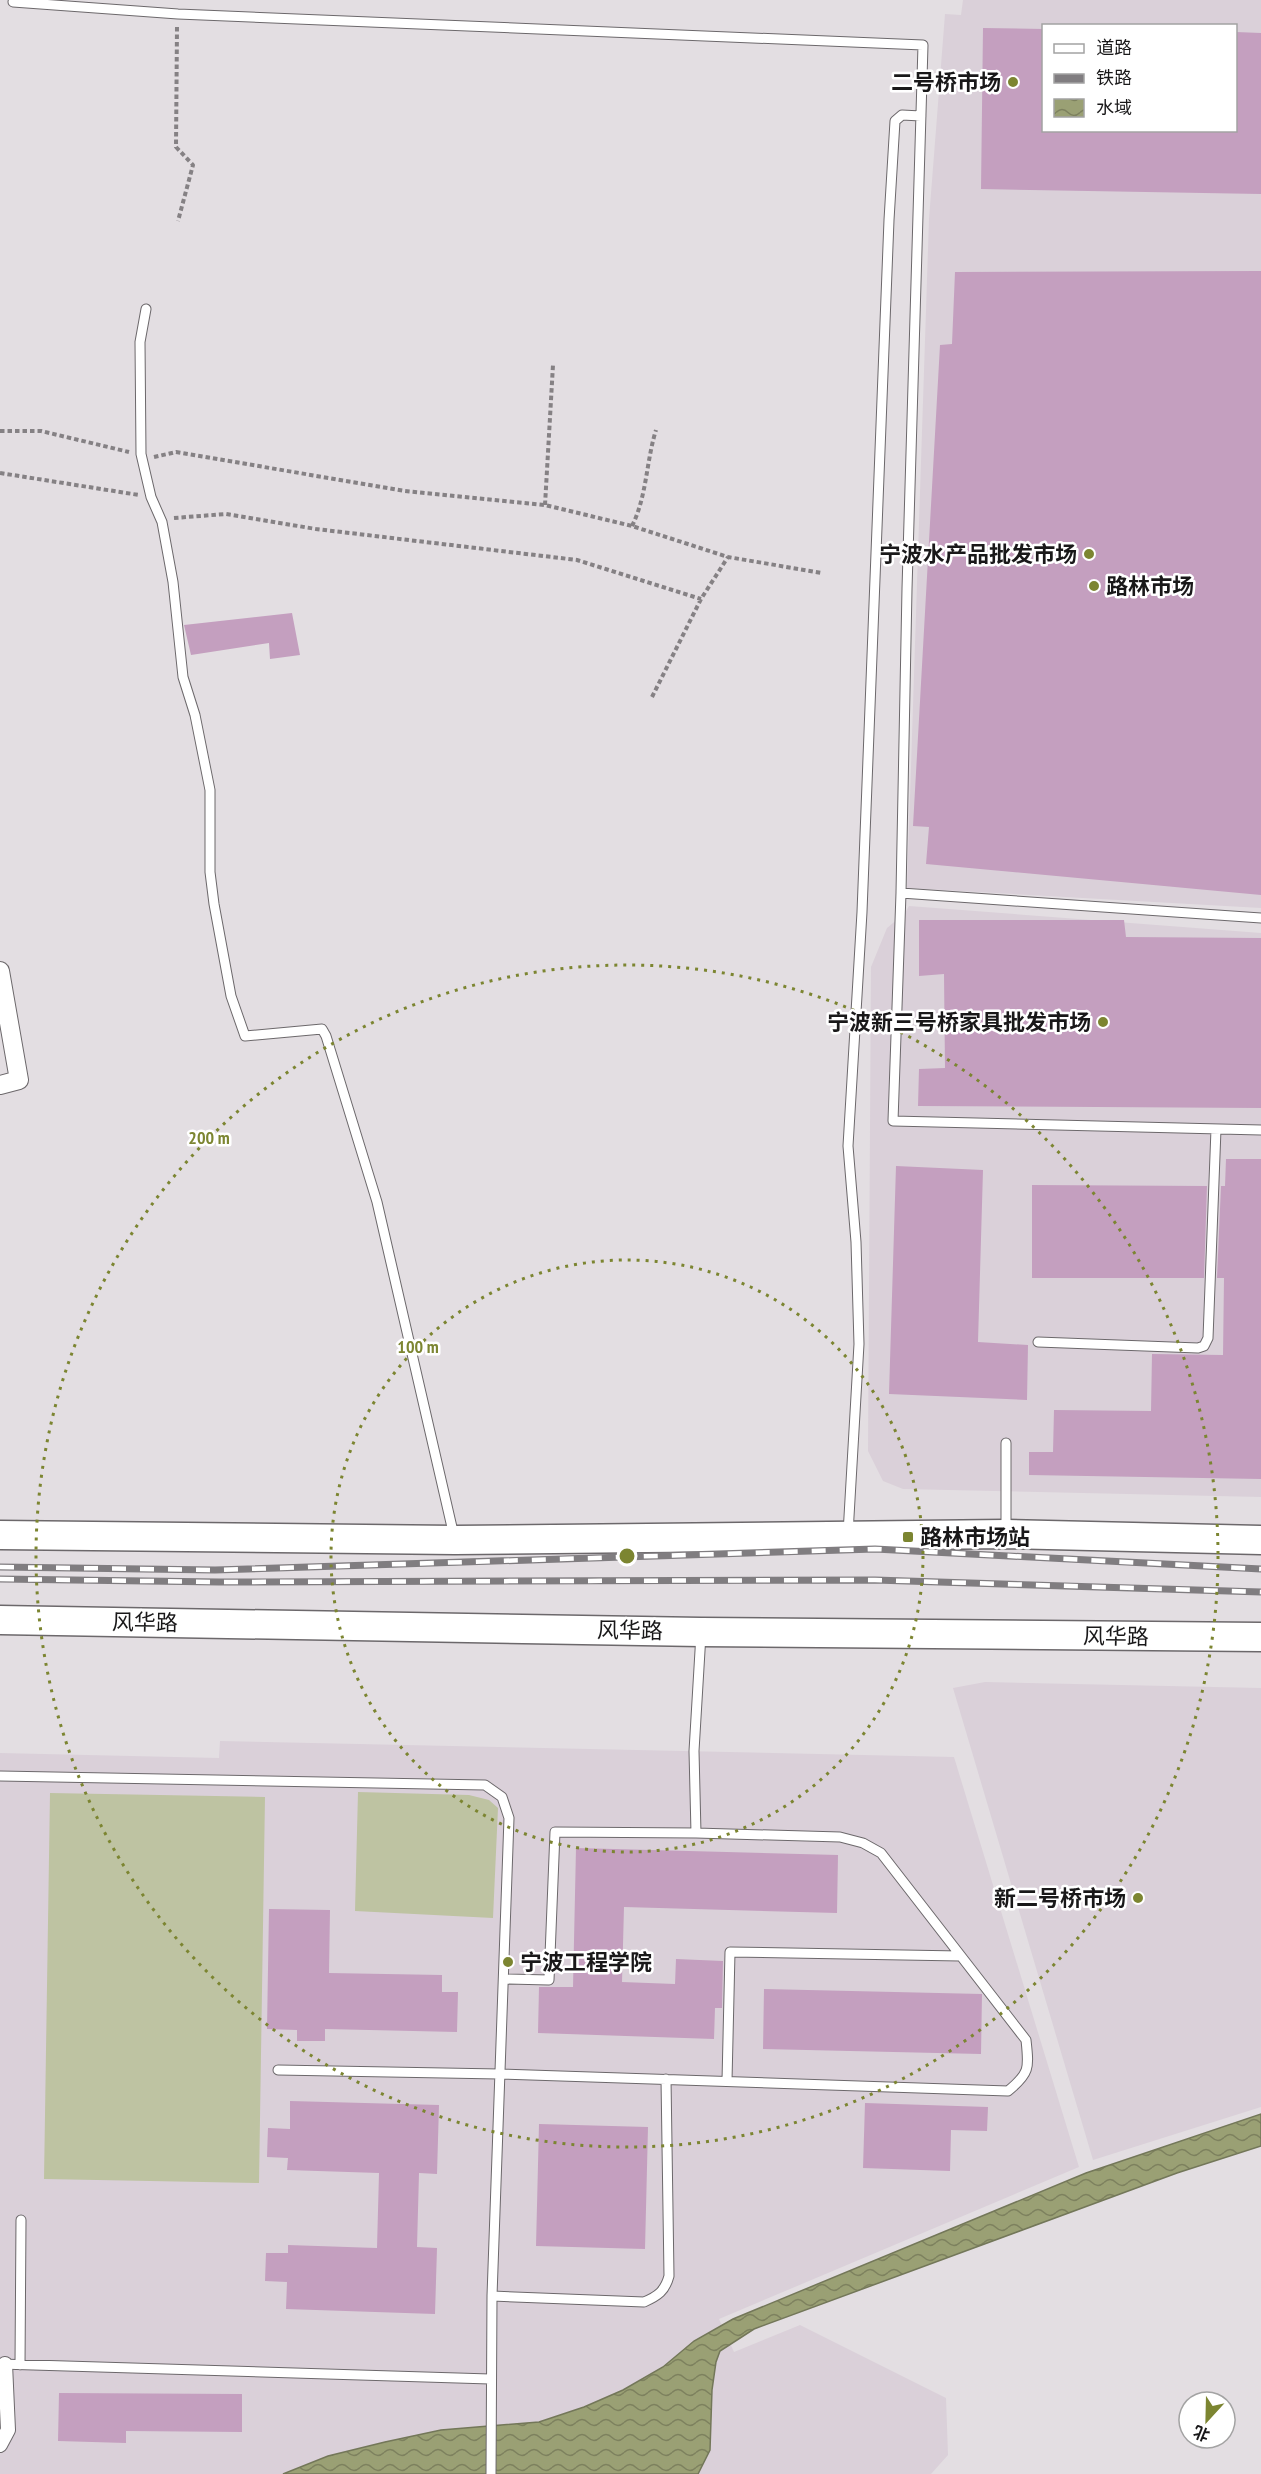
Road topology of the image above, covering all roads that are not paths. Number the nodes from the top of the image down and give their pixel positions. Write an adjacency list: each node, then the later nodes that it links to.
1 (13, 2): 2 (lane)
2 (921, 116): 4 (lane); 14 (lane)
3 (146, 309): 15 (lane)
4 (901, 893): 5 (lane); 8 (lane)
5 (1261, 918)
6 (0, 971): 7 (street)
7 (0, 1085)
8 (1216, 1129): 9 (lane); 10 (lane)
9 (1261, 1130)
10 (1038, 1342)
11 (1006, 1443): 12 (lane)
12 (1006, 1534): 14 (main road); 16 (main road)
13 (0, 1535): 15 (main road)
14 (848, 1536): 15 (main road)
15 (455, 1540)
16 (1261, 1540)
17 (0, 1620): 18 (main road, 风华路)
18 (701, 1632): 19 (main road, 风华路); 21 (lane)
19 (1261, 1637)
20 (0, 1776): 23 (lane)
21 (696, 1833): 22 (lane); 23 (lane)
22 (960, 1956): 27 (lane); 27 (lane)
23 (504, 1979): 25 (lane)
24 (278, 2070): 25 (lane)
25 (499, 2074): 26 (lane); 29 (lane)
26 (666, 2079): 27 (lane); 29 (lane)
27 (727, 2081)
28 (21, 2220): 31 (lane)
29 (492, 2296): 32 (lane)
30 (2, 2364): 31 (lane); 33 (street)
31 (20, 2365): 32 (lane)
32 (490, 2379): 34 (lane)
33 (0, 2445)
34 (491, 2474)

